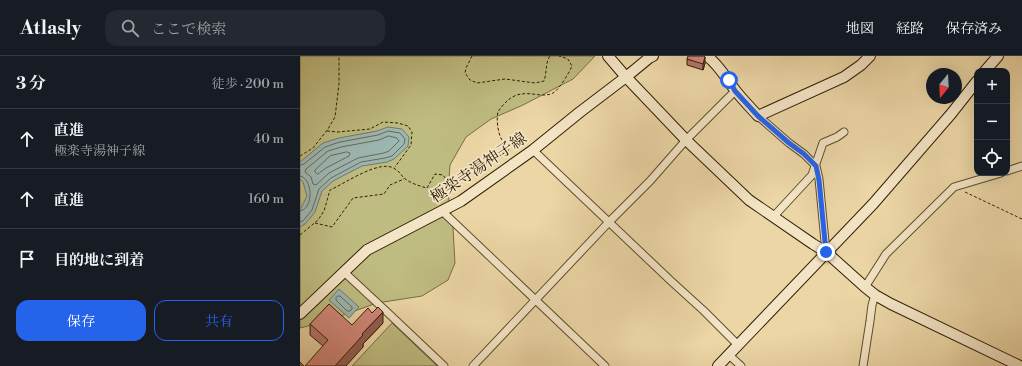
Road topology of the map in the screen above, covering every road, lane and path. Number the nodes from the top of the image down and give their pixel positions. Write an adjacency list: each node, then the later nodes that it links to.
1 (339, 56): 15 (path)
2 (472, 56): 3 (path)
3 (550, 56)
4 (559, 56): 25 (path)
5 (608, 56): 11 (street)
6 (653, 56): 11 (street, 極楽寺湯神子線)
7 (707, 56): 13 (street)
8 (870, 56): 14 (street)
9 (998, 56): 10 (street)
10 (988, 68)
11 (626, 77): 17 (street); 18 (street, 極楽寺湯神子線)
12 (974, 85): 33 (street)
13 (735, 91): 14 (street); 17 (street)
14 (758, 116): 20 (street)
15 (327, 131): 19 (path); 22 (path)
16 (844, 132): 20 (street)
17 (686, 140): 28 (street); 30 (street)
18 (533, 150): 27 (street, 極楽寺湯神子線); 30 (street)
19 (300, 156)
20 (816, 166): 28 (street); 33 (street)
21 (1022, 166): 23 (street)
22 (395, 168): 25 (path); 31 (path)
23 (1010, 170)
24 (991, 176): 26 (street)
25 (405, 178): 31 (path)
26 (954, 187): 29 (path); 35 (street)
27 (442, 211): 34 (street, 極楽寺湯神子線); 37 (street)
28 (774, 216): 33 (street)
29 (1022, 219)
30 (609, 222): 37 (street); 39 (street)
31 (315, 223): 32 (path)
32 (300, 235)
33 (826, 252): 35 (street); 39 (street)
34 (344, 272): 38 (street, 極楽寺湯神子線); 41 (street)
35 (865, 287): 36 (street)
36 (875, 295): 46 (street); 47 (street)
37 (536, 300): 42 (street); 43 (street)
38 (300, 314)
39 (738, 345): 40 (street)
40 (729, 355): 44 (street); 45 (street)
41 (444, 366)
42 (473, 366)
43 (605, 366)
44 (718, 366)
45 (741, 366)
46 (863, 366)
47 (1020, 366)

